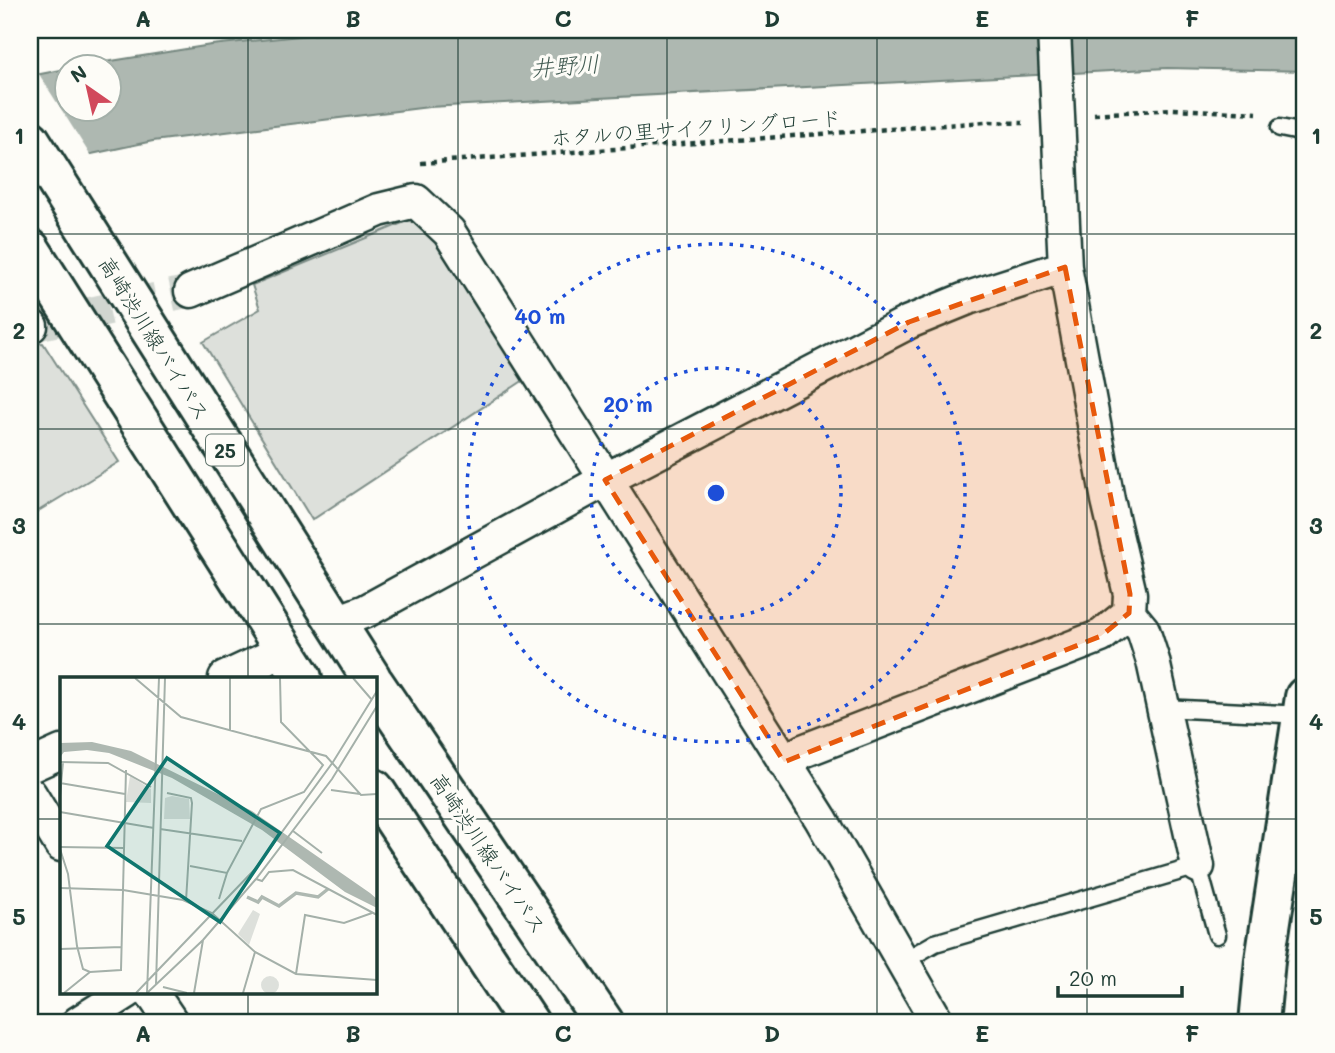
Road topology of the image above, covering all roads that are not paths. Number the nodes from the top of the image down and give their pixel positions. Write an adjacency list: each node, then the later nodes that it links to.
1 (1054, 30): 6 (street)
2 (1280, 128): 3 (lane)
3 (1305, 133)
4 (30, 140): 10 (main road, 高崎渋川線バイパス / 25)
5 (30, 249): 11 (main road)
6 (1065, 267): 8 (street); 9 (street)
7 (191, 291): 8 (street)
8 (605, 480): 10 (street); 18 (street)
9 (1129, 613): 16 (street); 18 (street)
10 (334, 623): 13 (main road, 高崎渋川線バイパス / 25)
11 (292, 665): 12 (street)
12 (230, 677)
13 (371, 677)
14 (376, 686): 31 (main road, 高崎渋川線バイパス)
15 (1305, 706): 16 (lane); 33 (main road)
16 (1163, 708): 23 (street)
17 (60, 752): 19 (street)
18 (784, 762): 25 (street)
19 (30, 766)
20 (376, 792): 30 (main road)
21 (30, 794): 22 (street)
22 (60, 843)
23 (1198, 866): 24 (lane); 25 (lane)
24 (1217, 935)
25 (902, 962): 32 (street)
26 (125, 993): 28 (street)
27 (152, 993): 29 (street)
28 (78, 1023)
29 (172, 1023)
30 (529, 1023)
31 (604, 1023)
32 (938, 1023)
33 (1259, 1023)

